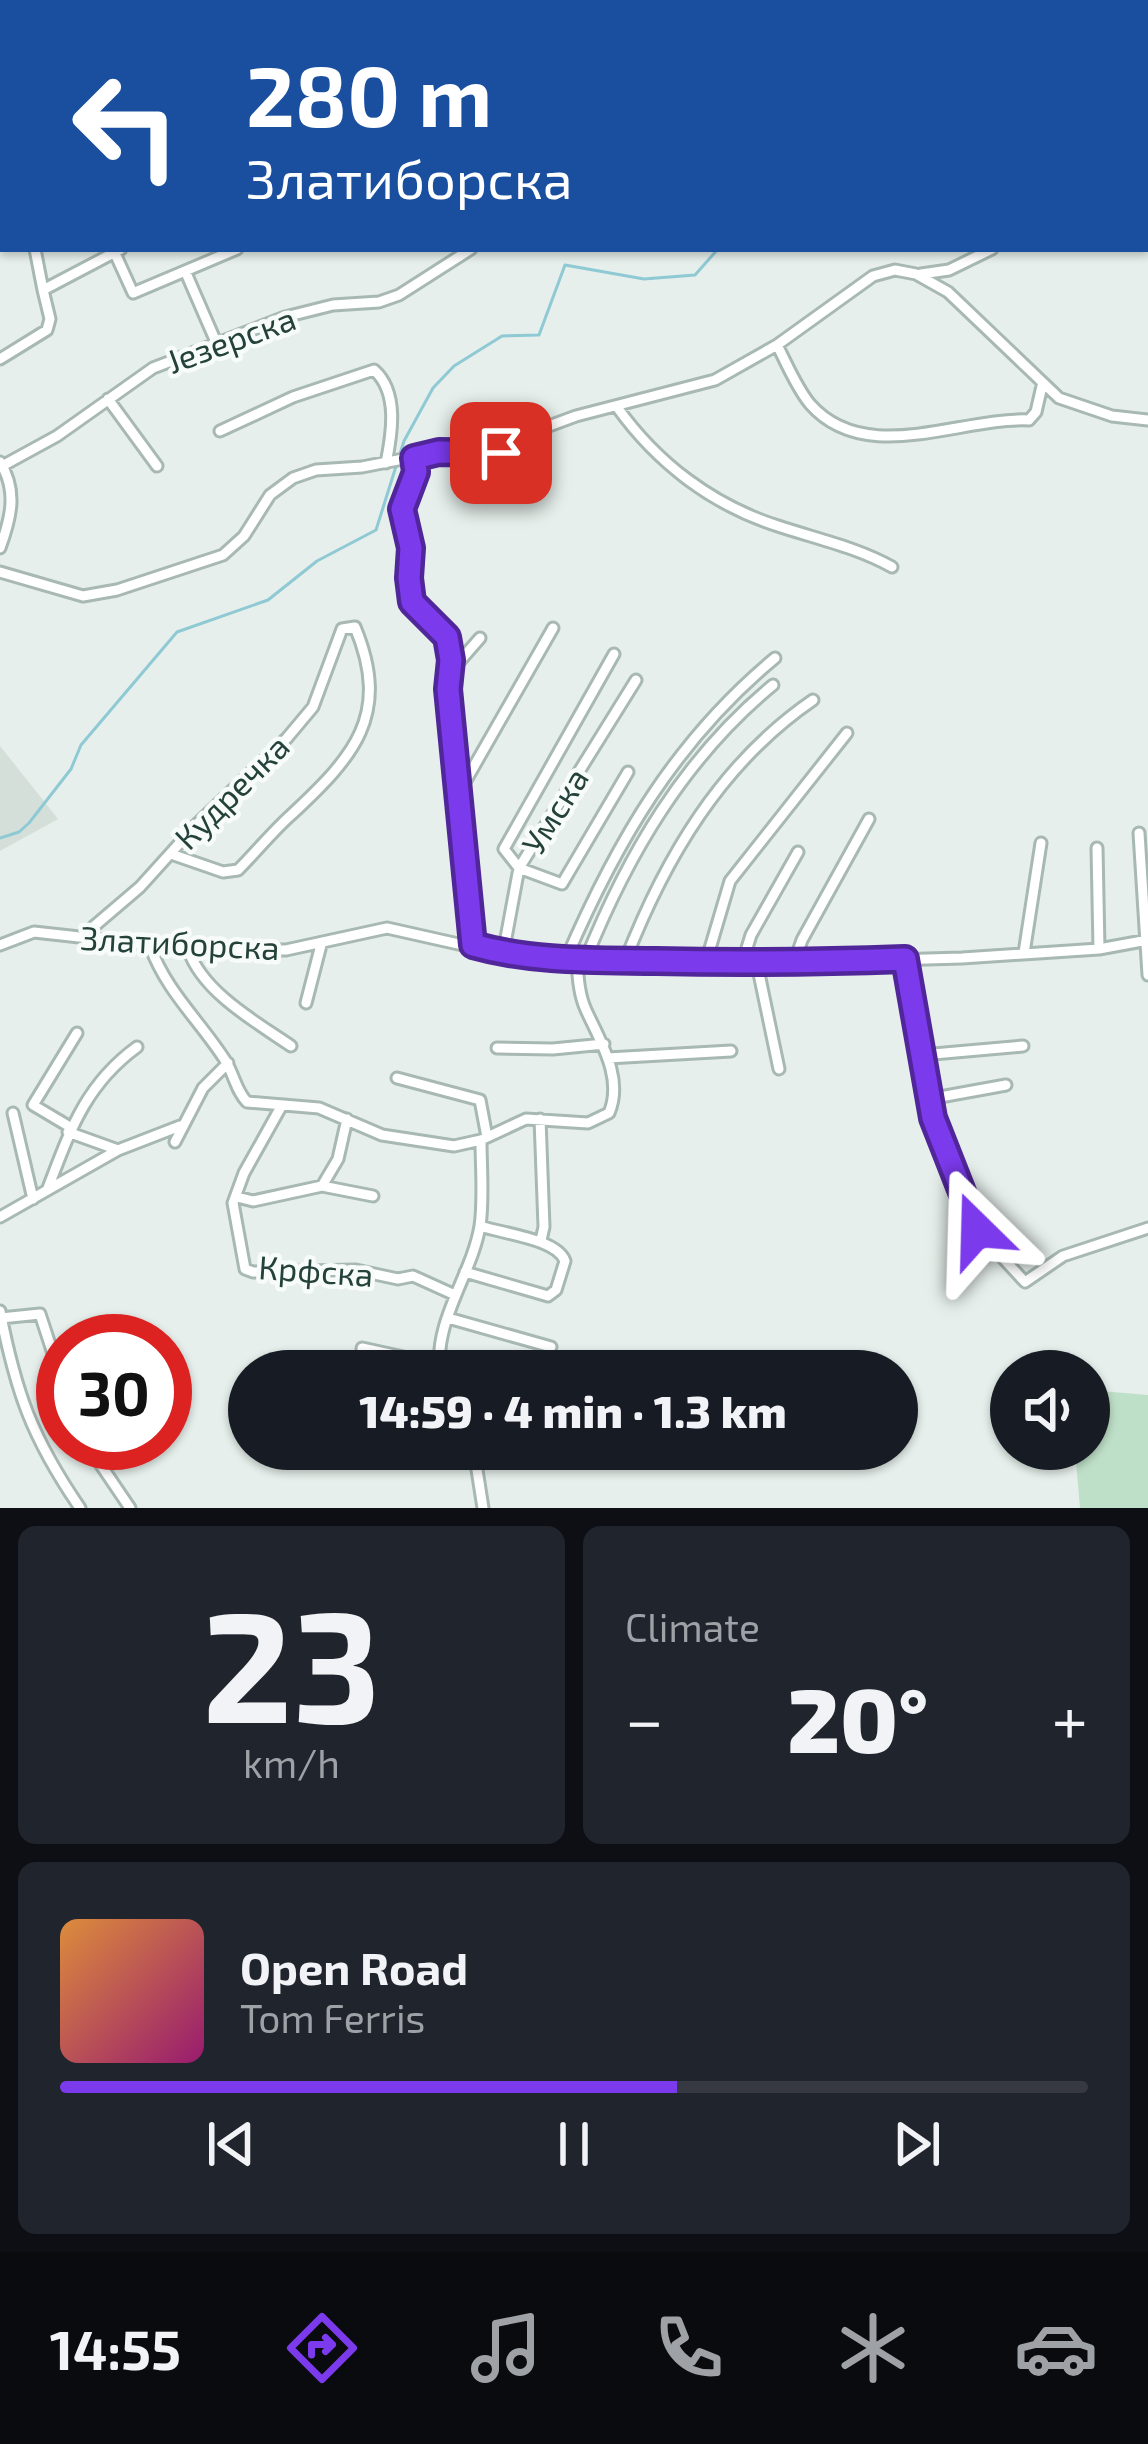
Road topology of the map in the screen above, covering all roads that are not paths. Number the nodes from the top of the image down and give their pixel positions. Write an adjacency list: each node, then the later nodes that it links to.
1 (36, 252): 11 (street)
2 (84, 252): 8 (street)
3 (111, 252): 8 (street)
4 (116, 252): 9 (street)
5 (231, 252): 9 (street)
6 (466, 252): 12 (street, Језерска)
7 (986, 252): 10 (street)
8 (86, 266): 11 (street)
9 (186, 273): 12 (street)
10 (916, 274): 13 (street); 15 (street)
11 (43, 290): 14 (street)
12 (216, 342): 16 (street, Језерска)
13 (777, 345): 15 (street); 17 (street)
14 (0, 358)
15 (1042, 386): 18 (street)
16 (109, 399): 21 (street, Језерска); 22 (street)
17 (617, 407): 20 (street); 24 (street)
18 (1148, 420)
19 (220, 431): 20 (street)
20 (399, 460): 25 (street); 30 (street)
21 (2, 464): 23 (street)
22 (157, 466)
23 (0, 548)
24 (892, 567)
25 (0, 572)
26 (553, 628): 36 (street)
27 (480, 638): 30 (street)
28 (614, 654): 43 (street)
29 (775, 658): 55 (street)
30 (451, 671): 36 (street)
31 (636, 680): 43 (street, Умска)
32 (773, 685): 55 (street)
33 (813, 700): 56 (street)
34 (847, 733): 57 (street)
35 (628, 772): 43 (street)
36 (460, 789): 48 (street)
37 (869, 819): 58 (street)
38 (1138, 833): 45 (street)
39 (1041, 843): 52 (street)
40 (1097, 848): 50 (street)
41 (798, 852): 59 (street)
42 (170, 854): 42 (street, Кудречка); 44 (street, Кудречка)
43 (519, 868): 53 (street, Умска)
44 (85, 939): 47 (street, Златиборска); 49 (street, Златиборска)
45 (1147, 940): 50 (street, Златиборска); 61 (street)
46 (321, 944): 48 (street, Златиборска); 51 (street, Златиборска); 62 (street)
47 (0, 945)
48 (473, 945): 53 (street, Златиборска)
49 (150, 946): 51 (street, Златиборска); 72 (street)
50 (1099, 949): 52 (street, Златиборска)
51 (188, 950): 65 (street)
52 (1024, 953): 54 (street, Златиборска)
53 (503, 954): 55 (street, Златиборска)
54 (905, 959): 58 (street, Златиборска); 70 (street)
55 (576, 960): 56 (street, Златиборска); 64 (street)
56 (625, 961): 57 (street, Златиборска)
57 (706, 962): 59 (street, Златиборска)
58 (794, 963): 60 (street, Златиборска)
59 (742, 964): 60 (street, Златиборска)
60 (757, 964): 73 (street)
61 (1148, 975)
62 (306, 1003)
63 (77, 1033): 82 (street)
64 (604, 1044): 68 (street); 71 (street)
65 (291, 1046)
66 (1023, 1046): 70 (street)
67 (137, 1047): 82 (street)
68 (497, 1048)
69 (731, 1051): 71 (street)
70 (922, 1055): 76 (street)
71 (608, 1058): 80 (street)
72 (228, 1063): 77 (street); 81 (street)
73 (778, 1069)
74 (397, 1078): 83 (street)
75 (1006, 1085): 76 (street)
76 (929, 1099): 93 (street)
77 (282, 1105): 79 (street); 89 (street)
78 (14, 1113): 90 (street)
79 (346, 1119): 83 (street); 86 (street)
80 (540, 1119): 83 (street); 94 (street)
81 (180, 1126): 84 (street); 85 (street)
82 (69, 1130): 85 (street); 87 (street)
83 (484, 1138): 92 (street)
84 (175, 1142)
85 (118, 1150): 87 (street)
86 (322, 1186): 88 (street); 89 (street)
87 (48, 1189): 90 (street)
88 (373, 1196)
89 (237, 1197): 96 (street, Крфска)
90 (33, 1198): 91 (street)
91 (0, 1217)
92 (480, 1226): 94 (street); 95 (street)
93 (1148, 1228)
94 (541, 1240): 95 (street)
95 (465, 1272): 96 (street)
96 (455, 1295): 99 (street)
97 (1, 1314): 98 (street); 104 (street)
98 (36, 1314)
99 (448, 1318): 100 (street); 101 (street)
100 (551, 1347)
101 (443, 1350)
102 (104, 1470): 105 (street)
103 (477, 1470): 106 (street)
104 (80, 1508)
105 (130, 1508)
106 (483, 1508)

